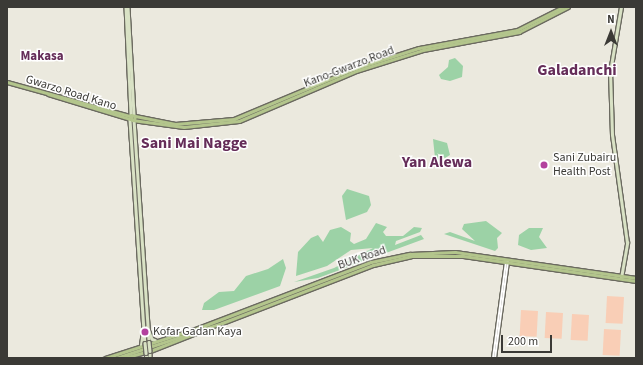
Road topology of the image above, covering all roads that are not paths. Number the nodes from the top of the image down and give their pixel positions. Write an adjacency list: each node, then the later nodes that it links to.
1 (127, 7): 7 (main road)
2 (563, 7): 5 (main road, Kano-Gwarzo Road)
3 (568, 7): 5 (main road, Kano-Gwarzo Road)
4 (621, 7): 9 (main road)
5 (498, 35): 7 (main road, Kano-Gwarzo Road)
6 (7, 83): 7 (main road, Kano-Gwarzo Road)
7 (132, 118): 12 (main road)
8 (507, 260): 9 (main road, BUK Road); 13 (main road, BUK Road); 23 (street)
9 (621, 277): 10 (main road, BUK Road); 11 (main road, BUK Road)
10 (636, 278)
11 (636, 281)
12 (145, 328): 14 (main road); 15 (main road); 16 (main road)
13 (199, 329): 14 (main road); 17 (main road); 19 (main road, BUK Road); 20 (main road, BUK Road)
14 (155, 340): 15 (main road)
15 (147, 343): 16 (main road); 17 (main road, bridge)
16 (141, 345): 18 (main road)
17 (148, 352): 21 (main road); 22 (main road)
18 (102, 358)
19 (105, 358)
20 (116, 358)
21 (123, 358)
22 (149, 358)
23 (494, 358)

